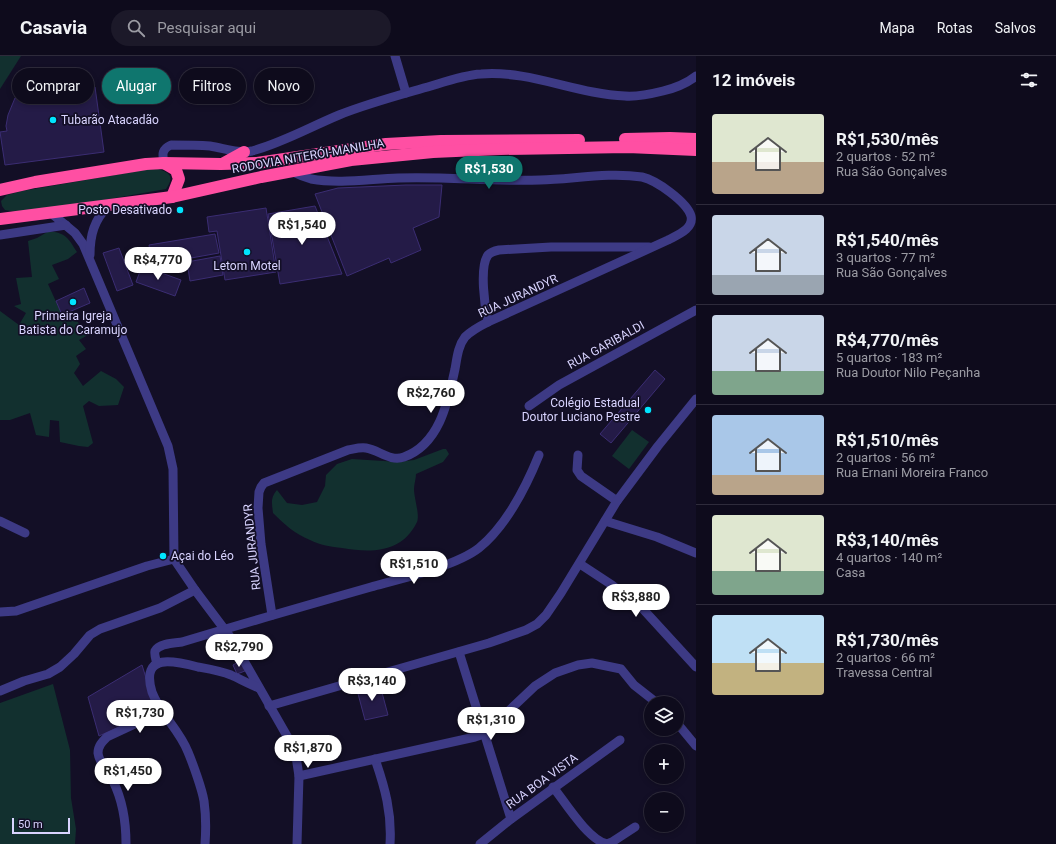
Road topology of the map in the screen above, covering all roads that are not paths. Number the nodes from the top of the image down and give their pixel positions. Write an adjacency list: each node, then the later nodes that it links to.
1 (395, 56): 3 (street)
2 (694, 80): 3 (street)
3 (406, 93): 6 (street)
4 (696, 139): 8 (highway, RODOVIA NITERÓI-MANILHA)
5 (696, 150): 9 (highway, RODOVIA NITERÓI-MANILHA)
6 (244, 152): 7 (street); 8 (highway)
7 (164, 163): 8 (highway, RODOVIA NITERÓI-MANILHA); 10 (highway, RODOVIA NITERÓI-MANILHA); 11 (highway)
8 (221, 164)
9 (291, 172): 11 (highway, RODOVIA NITERÓI-MANILHA); 18 (street, RUA JURANDYR)
10 (0, 190)
11 (172, 197): 12 (highway, RODOVIA NITERÓI-MANILHA)
12 (109, 205): 14 (highway, RODOVIA NITERÓI-MANILHA); 19 (street)
13 (0, 212): 15 (highway)
14 (51, 213): 15 (highway, RODOVIA NITERÓI-MANILHA); 16 (street)
15 (6, 218)
16 (66, 225): 17 (street); 19 (street)
17 (0, 235)
18 (651, 247): 21 (street, RUA JURANDYR); 21 (street)
19 (90, 261): 31 (street)
20 (696, 310): 23 (street, RUA GARIBALDI)
21 (488, 322): 35 (street, RUA JURANDYR)
22 (696, 399): 26 (street)
23 (529, 406)
24 (539, 455): 35 (street)
25 (578, 455): 26 (street)
26 (617, 501): 28 (street)
27 (0, 521): 29 (street)
28 (605, 521): 30 (street); 32 (street)
29 (25, 533)
30 (696, 553)
31 (174, 559): 33 (street); 34 (street)
32 (580, 564): 37 (street); 39 (street)
33 (195, 590): 36 (street); 41 (street)
34 (0, 612)
35 (272, 615): 36 (street)
36 (224, 629): 38 (street); 40 (street)
37 (459, 652): 43 (street); 46 (street)
38 (157, 664): 40 (street); 44 (street)
39 (696, 667)
40 (258, 688): 43 (street)
41 (0, 691)
42 (648, 696): 46 (street)
43 (269, 706): 50 (street)
44 (160, 709): 54 (street); 55 (street)
45 (684, 731): 48 (street)
46 (484, 734): 49 (street); 52 (street)
47 (620, 740): 51 (street, RUA BOA VISTA)
48 (696, 746)
49 (375, 759): 50 (street); 57 (street)
50 (298, 776): 56 (street)
51 (553, 787): 52 (street, RUA BOA VISTA); 59 (street)
52 (511, 818): 58 (street, RUA BOA VISTA)
53 (635, 827): 59 (street)
54 (126, 844)
55 (205, 844)
56 (297, 844)
57 (390, 844)
58 (480, 844)
59 (607, 844)

